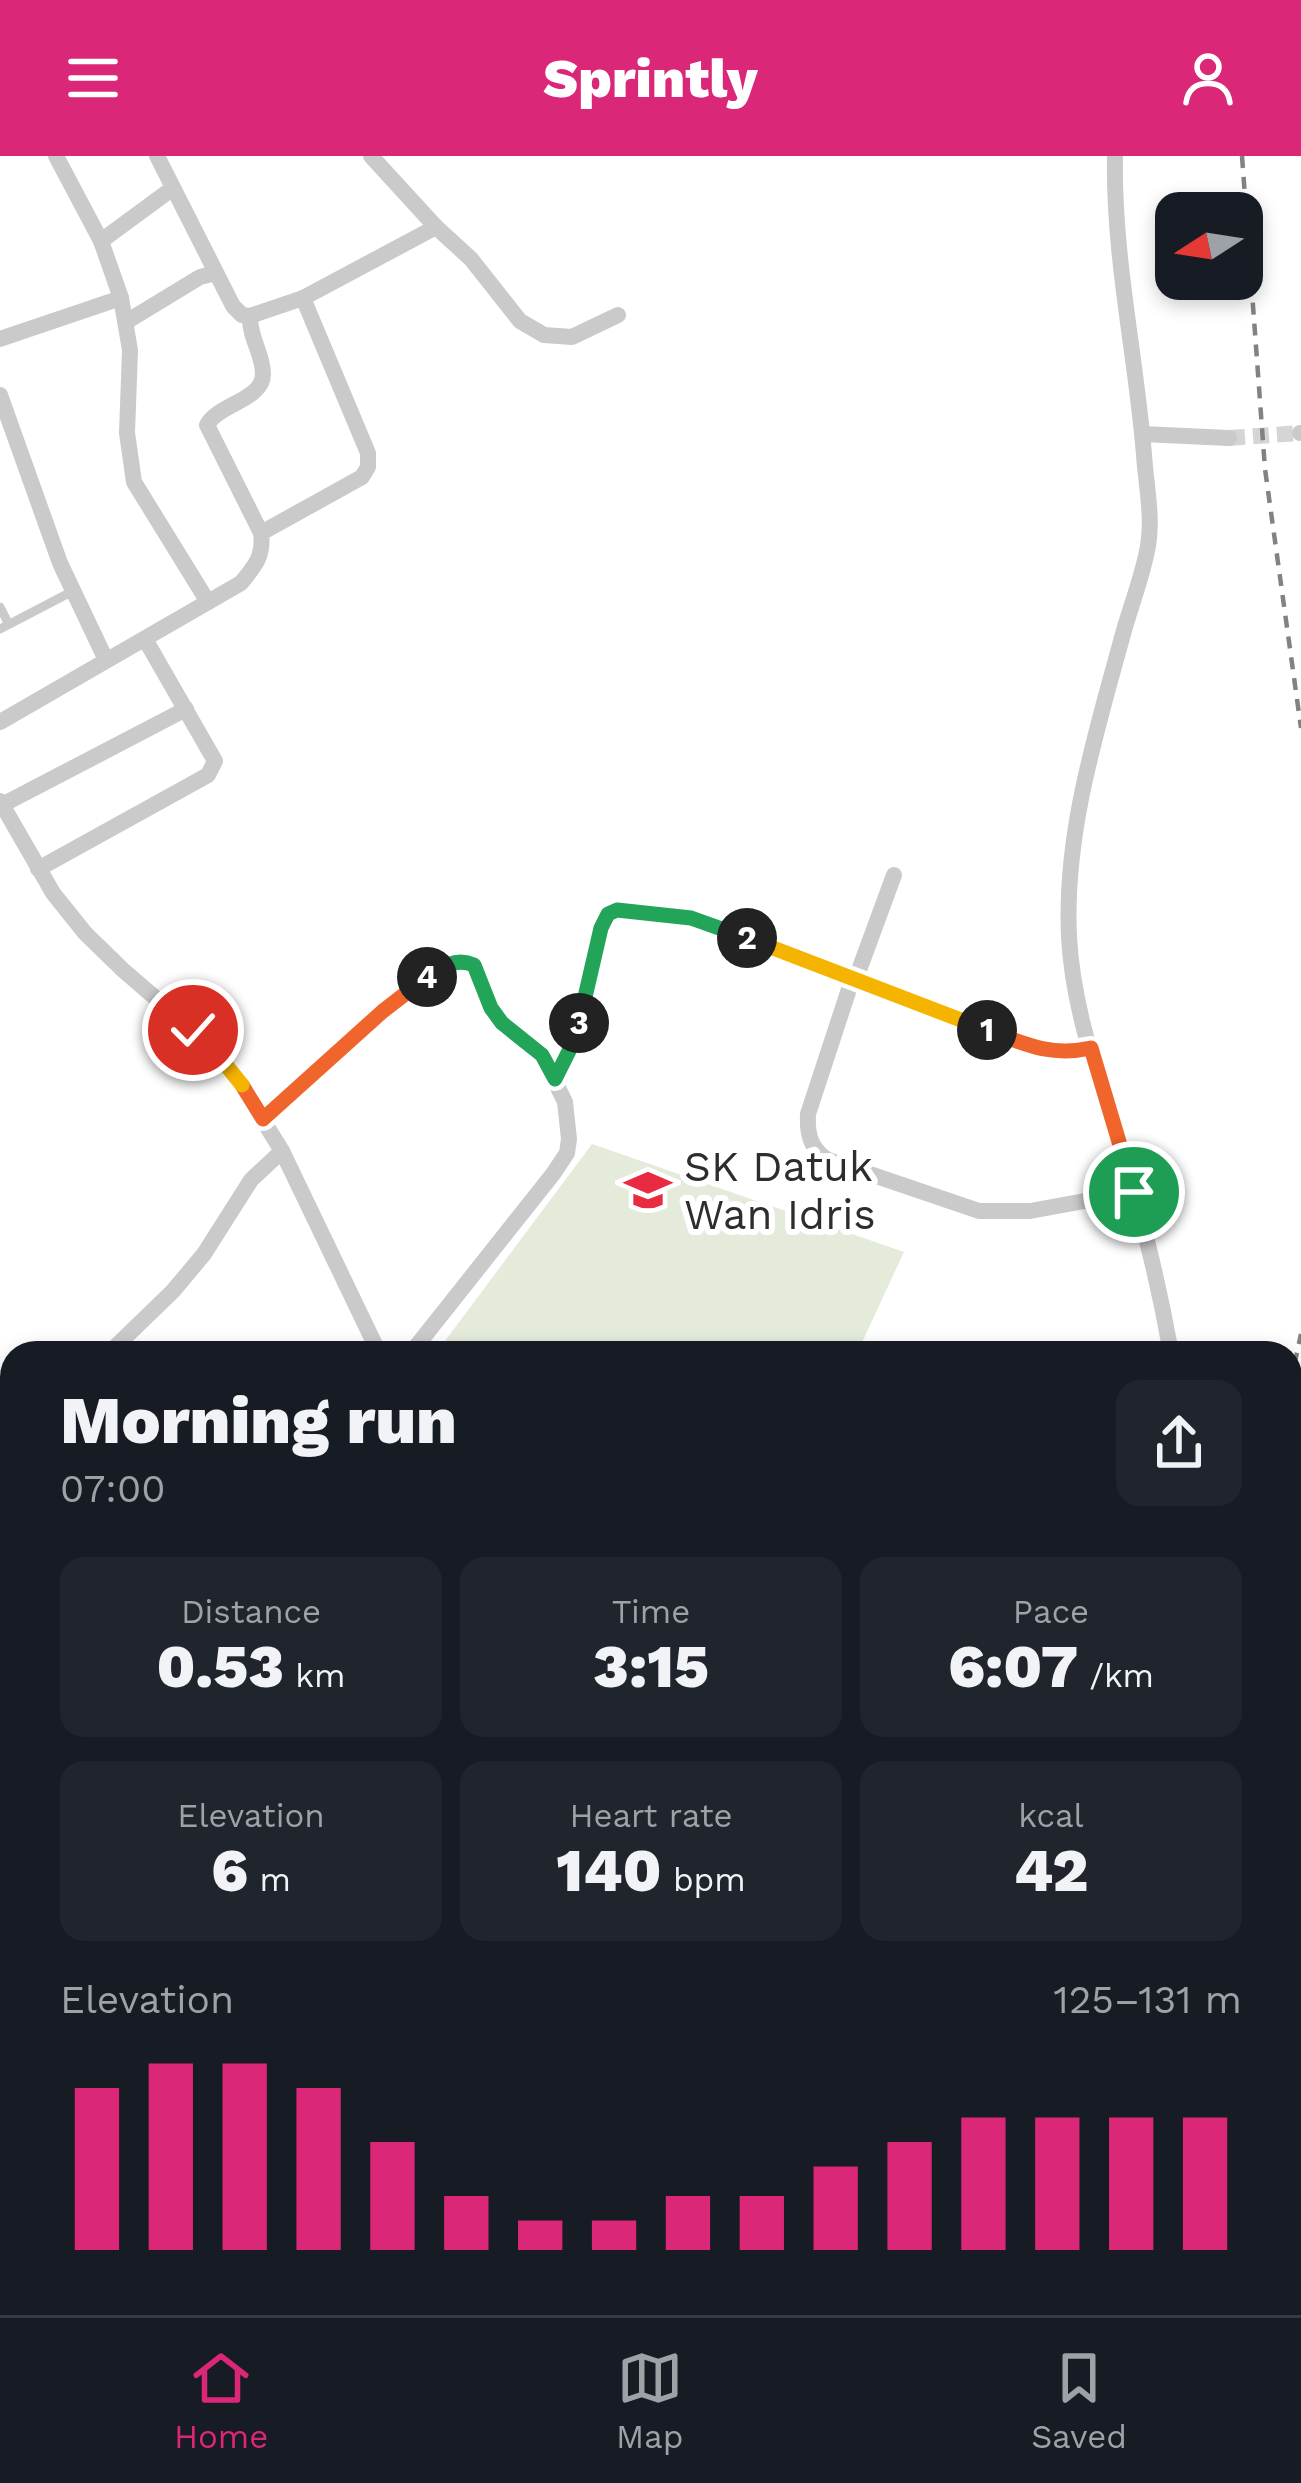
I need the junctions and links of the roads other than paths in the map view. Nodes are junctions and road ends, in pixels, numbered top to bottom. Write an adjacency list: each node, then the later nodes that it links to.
1 (56, 156): 7 (street)
2 (157, 156): 5 (street)
3 (371, 156): 6 (street)
4 (1115, 156): 16 (street)
5 (173, 188): 7 (street); 8 (street)
6 (436, 227): 10 (street); 11 (street)
7 (101, 242): 9 (street)
8 (216, 272): 12 (street); 13 (street)
9 (121, 298): 13 (street); 14 (street)
10 (303, 298): 12 (street); 18 (street)
11 (618, 315)
12 (250, 316): 18 (street)
13 (126, 322): 20 (street)
14 (0, 339)
15 (1, 402): 19 (street)
16 (1142, 434): 17 (street); 31 (street)
17 (1229, 439)
18 (261, 533): 20 (street)
19 (73, 591): 22 (lane); 24 (street)
20 (208, 602): 23 (street)
21 (0, 607): 22 (lane)
22 (4, 626)
23 (145, 639): 24 (street); 25 (street)
24 (106, 660): 26 (street)
25 (186, 710): 27 (street); 28 (street)
26 (0, 722)
27 (1, 803): 28 (street)
28 (38, 869): 33 (street)
29 (894, 875): 30 (street)
30 (854, 980): 31 (street); 32 (street); 35 (street)
31 (1091, 1048): 35 (street)
32 (555, 1079): 33 (street); 38 (street)
33 (263, 1119): 34 (street)
34 (282, 1151): 36 (street); 37 (street)
35 (1134, 1192): 39 (street)
36 (123, 1341)
37 (373, 1341)
38 (421, 1341)
39 (1168, 1341)

